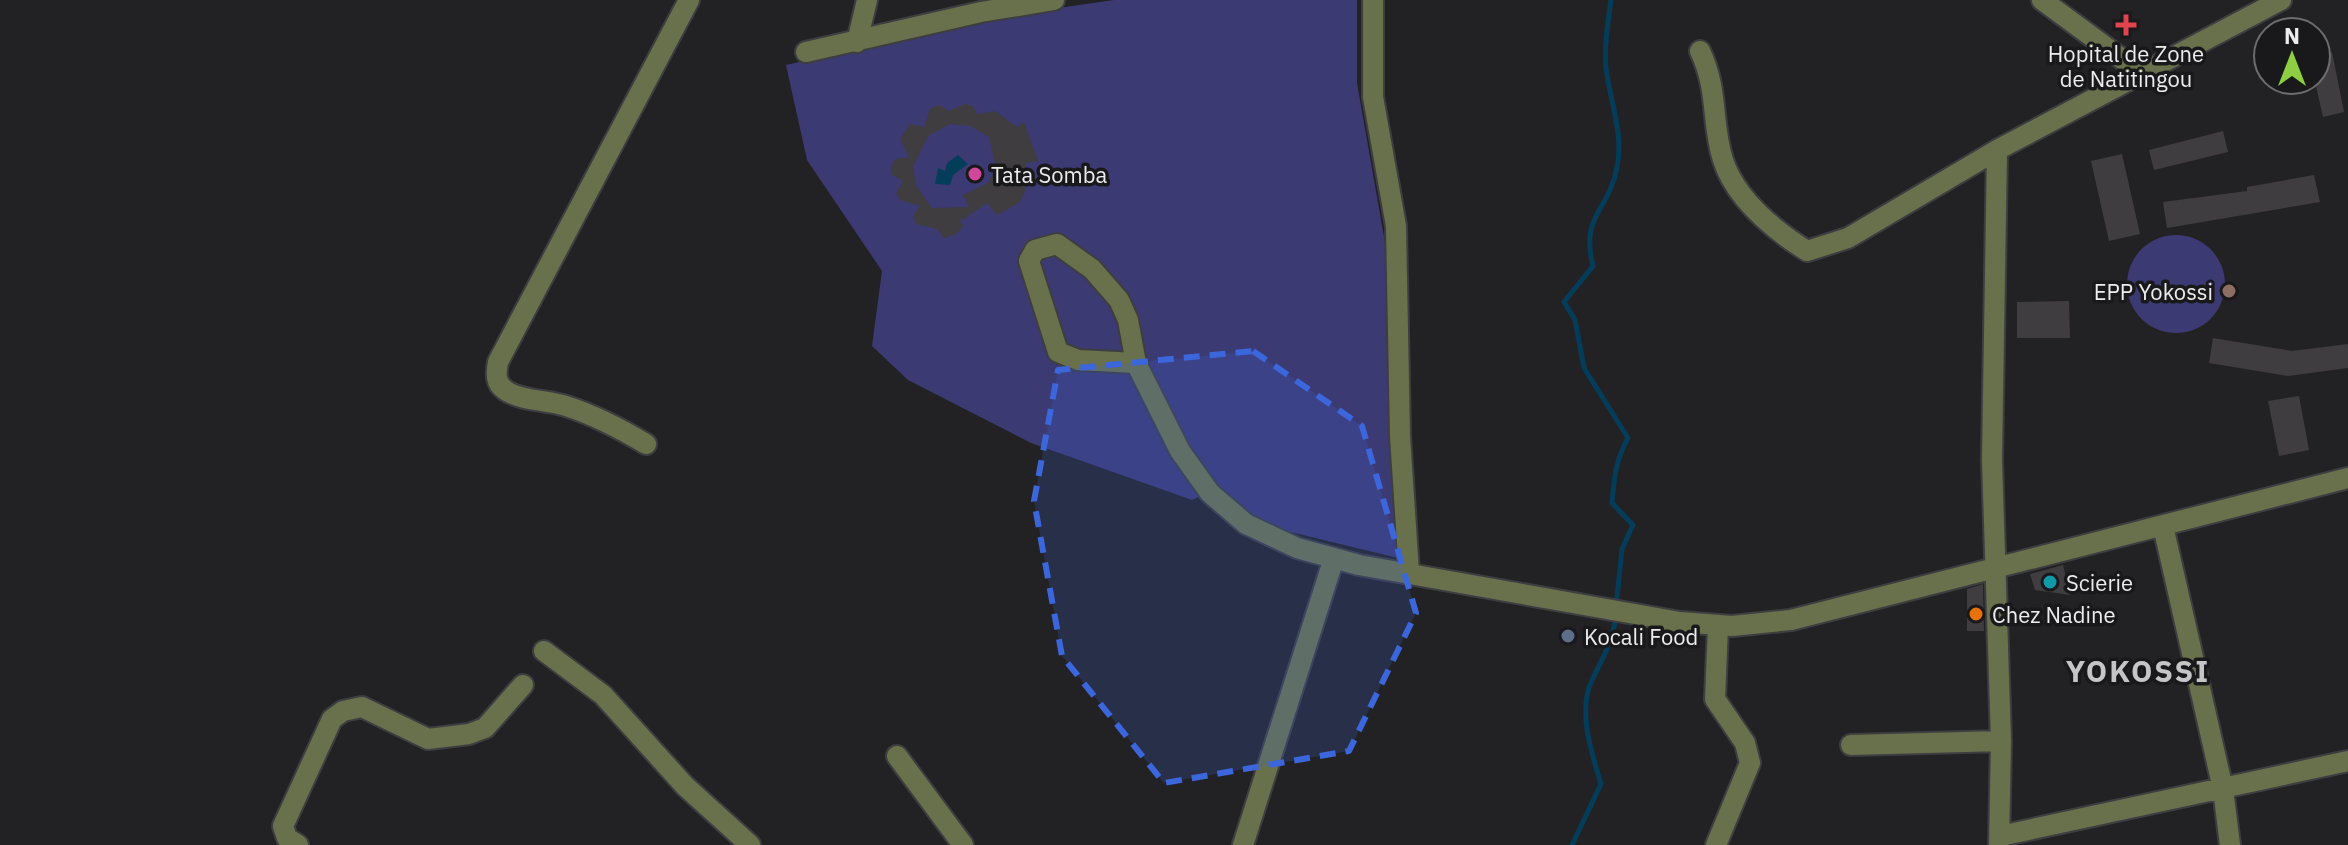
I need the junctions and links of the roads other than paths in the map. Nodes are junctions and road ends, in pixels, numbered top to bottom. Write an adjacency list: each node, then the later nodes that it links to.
1 (689, 0): 13 (street)
2 (867, 0): 7 (street)
3 (1054, 0): 7 (street)
4 (1373, 0): 18 (street)
5 (2042, 0): 10 (street)
6 (2281, 0): 10 (street)
7 (857, 42): 9 (street)
8 (1700, 51): 11 (street)
9 (806, 52)
10 (2144, 75): 11 (street)
11 (1997, 150): 17 (street)
12 (1136, 363): 12 (street); 16 (street)
13 (646, 444)
14 (2348, 478): 15 (street)
15 (2163, 526): 17 (street); 26 (street)
16 (1334, 558): 18 (street); 31 (street)
17 (1997, 570): 19 (street); 22 (street)
18 (1409, 573): 19 (street)
19 (1718, 626): 32 (street)
20 (544, 651): 29 (street)
21 (523, 685): 28 (street)
22 (2001, 741): 23 (street); 27 (street)
23 (1851, 745)
24 (897, 756): 30 (street)
25 (2348, 761): 26 (street)
26 (2223, 789): 27 (street); 33 (street)
27 (1999, 840)
28 (298, 845)
29 (750, 845)
30 (963, 845)
31 (1243, 845)
32 (1716, 845)
33 (2230, 845)

